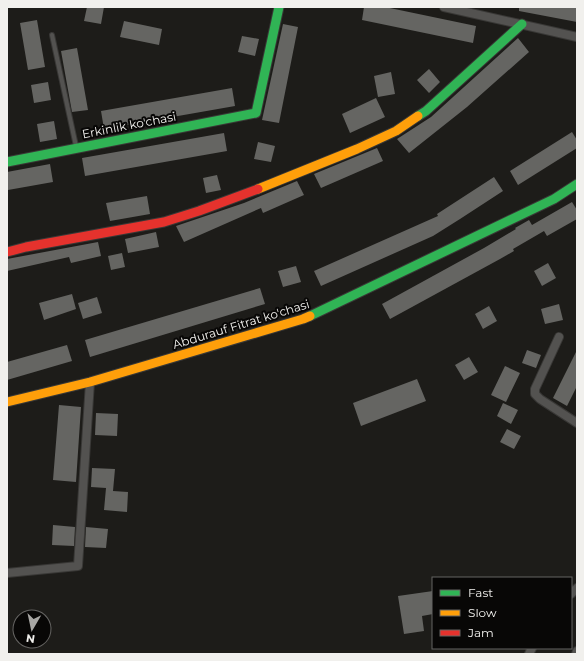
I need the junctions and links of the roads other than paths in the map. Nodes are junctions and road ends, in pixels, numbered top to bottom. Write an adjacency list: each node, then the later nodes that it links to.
1 (278, 7): 6 (street, Erkinlik ko'chasi)
2 (444, 7): 3 (street)
3 (522, 24): 5 (street); 9 (street)
4 (52, 35): 6 (lane)
5 (577, 37)
6 (77, 148): 7 (street, Erkinlik ko'chasi)
7 (7, 162)
8 (577, 184): 11 (street, Abdurauf Fitrat ko'chasi)
9 (7, 252)
10 (559, 337): 13 (street)
11 (90, 382): 12 (street, Abdurauf Fitrat ko'chasi); 14 (street)
12 (7, 402)
13 (577, 423)
14 (7, 574)
15 (577, 651): 16 (street)
16 (576, 654)

